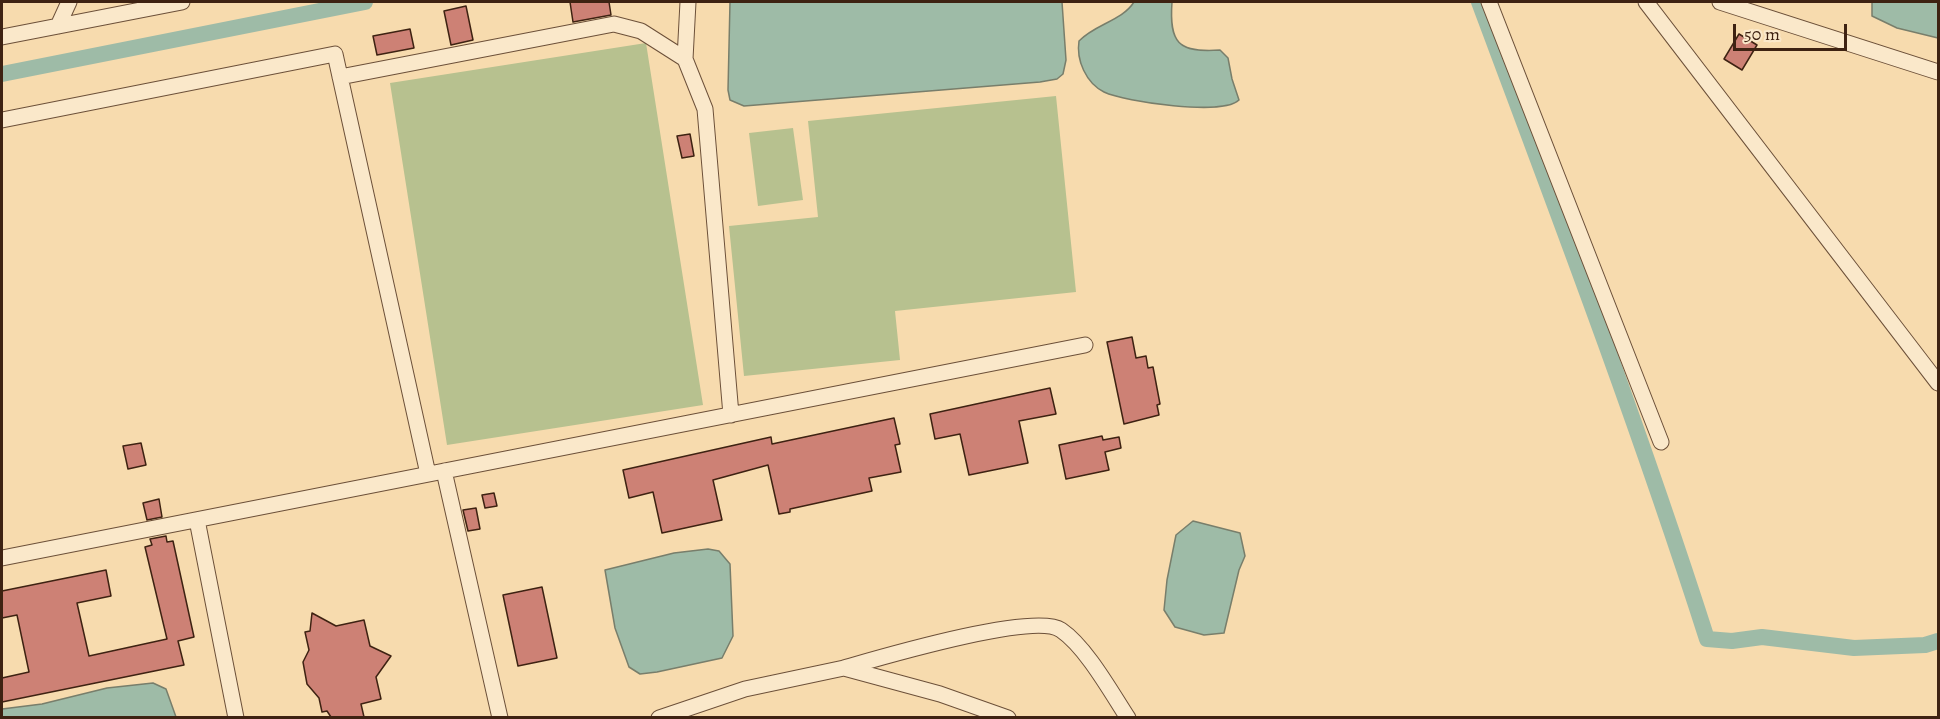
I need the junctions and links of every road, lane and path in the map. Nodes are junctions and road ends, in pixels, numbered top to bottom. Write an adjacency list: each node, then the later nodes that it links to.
1 (69, 2): 7 (street)
2 (182, 2): 7 (street)
3 (688, 2): 9 (street)
4 (1490, 2): 16 (street)
5 (1646, 2): 14 (street)
6 (1720, 2): 10 (street)
7 (58, 26): 8 (street)
8 (2, 38)
9 (684, 59): 11 (street); 15 (street)
10 (1938, 72)
11 (340, 77): 12 (street); 18 (street)
12 (2, 120)
13 (1084, 345): 15 (street)
14 (1938, 383)
15 (730, 415): 17 (street)
16 (1661, 442)
17 (444, 471): 18 (street); 23 (street)
18 (428, 474): 19 (street)
19 (197, 519): 20 (street); 22 (street)
20 (2, 558)
21 (844, 668): 24 (street); 25 (street); 26 (street)
22 (236, 717)
23 (500, 717)
24 (659, 717)
25 (1008, 717)
26 (1128, 717)

